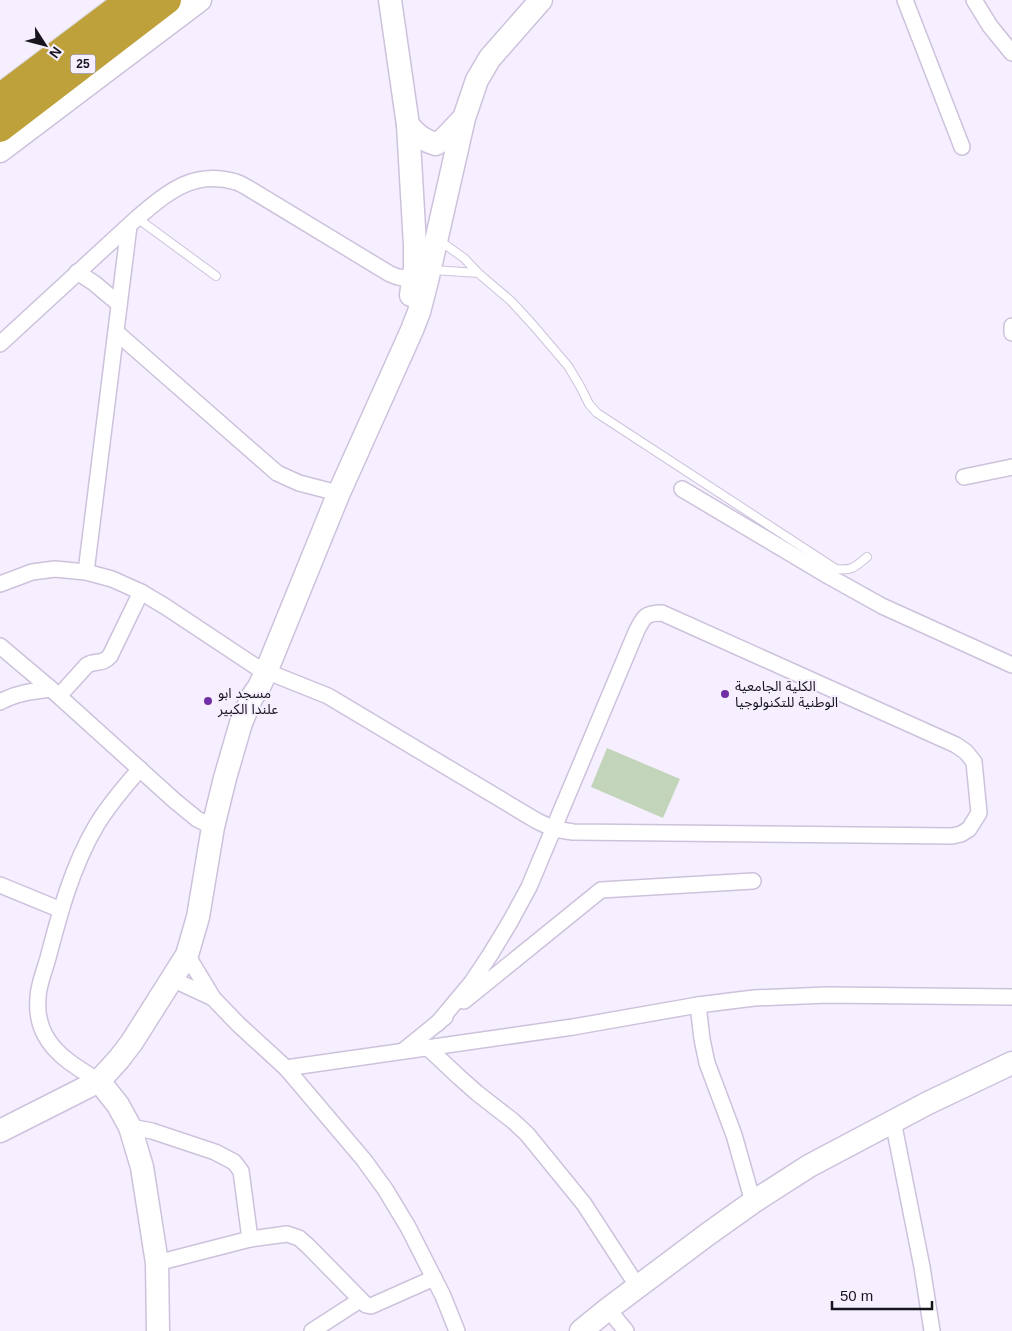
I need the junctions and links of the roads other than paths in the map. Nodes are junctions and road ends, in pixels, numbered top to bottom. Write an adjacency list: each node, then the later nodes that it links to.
1 (111, 0): 10 (street)
2 (130, 0): 11 (highway, 25)
3 (167, 0): 14 (highway, 25)
4 (200, 0): 16 (street)
5 (390, 0): 13 (street)
6 (542, 0): 12 (street)
7 (906, 0): 15 (street)
8 (974, 0): 9 (street)
9 (1012, 53)
10 (0, 83)
11 (0, 98)
12 (464, 118): 13 (street); 18 (street)
13 (408, 125): 21 (street)
14 (0, 128)
15 (962, 147)
16 (0, 151)
17 (133, 222): 19 (street); 21 (street); 22 (lane); 23 (street)
18 (437, 238): 20 (lane); 21 (street)
19 (78, 272): 23 (street); 27 (street)
20 (478, 272): 21 (lane); 32 (lane)
21 (421, 275): 31 (street); 38 (street)
22 (216, 276)
23 (120, 304): 25 (street)
24 (1012, 326): 26 (street)
25 (116, 332): 31 (street); 33 (street)
26 (1012, 333)
27 (0, 344)
28 (1012, 467): 29 (street)
29 (964, 477)
30 (682, 489): 37 (street)
31 (330, 491): 38 (street)
32 (867, 557)
33 (86, 572): 34 (street); 35 (street)
34 (0, 584)
35 (140, 592): 38 (street); 39 (street)
36 (0, 646): 39 (street)
37 (1012, 665)
38 (262, 670): 42 (street); 43 (street)
39 (55, 692): 40 (street); 41 (street)
40 (0, 702)
41 (140, 769): 42 (street); 46 (street)
42 (212, 827): 47 (street)
43 (554, 829): 43 (street); 52 (street)
44 (753, 881): 52 (street)
45 (0, 885): 46 (street)
46 (61, 910): 57 (street)
47 (187, 955): 48 (street); 50 (street)
48 (172, 979): 50 (street); 57 (street)
49 (1012, 997): 51 (street)
50 (213, 998): 56 (street)
51 (698, 1005): 53 (street); 61 (street)
52 (437, 1024): 54 (street)
53 (428, 1048): 54 (street); 65 (street)
54 (403, 1051): 56 (street)
55 (1012, 1063): 58 (street)
56 (286, 1068): 64 (street)
57 (99, 1081): 59 (street); 60 (street)
58 (893, 1121): 61 (street); 73 (street)
59 (130, 1127): 62 (street); 63 (street)
60 (0, 1131)
61 (754, 1202): 65 (street)
62 (250, 1239): 63 (street); 66 (street)
63 (157, 1263): 68 (street)
64 (434, 1278): 66 (street); 70 (street)
65 (638, 1287): 67 (street)
66 (360, 1300): 69 (street)
67 (608, 1309): 71 (street); 72 (street)
68 (158, 1331)
69 (312, 1331)
70 (457, 1331)
71 (581, 1331)
72 (626, 1331)
73 (932, 1331)

